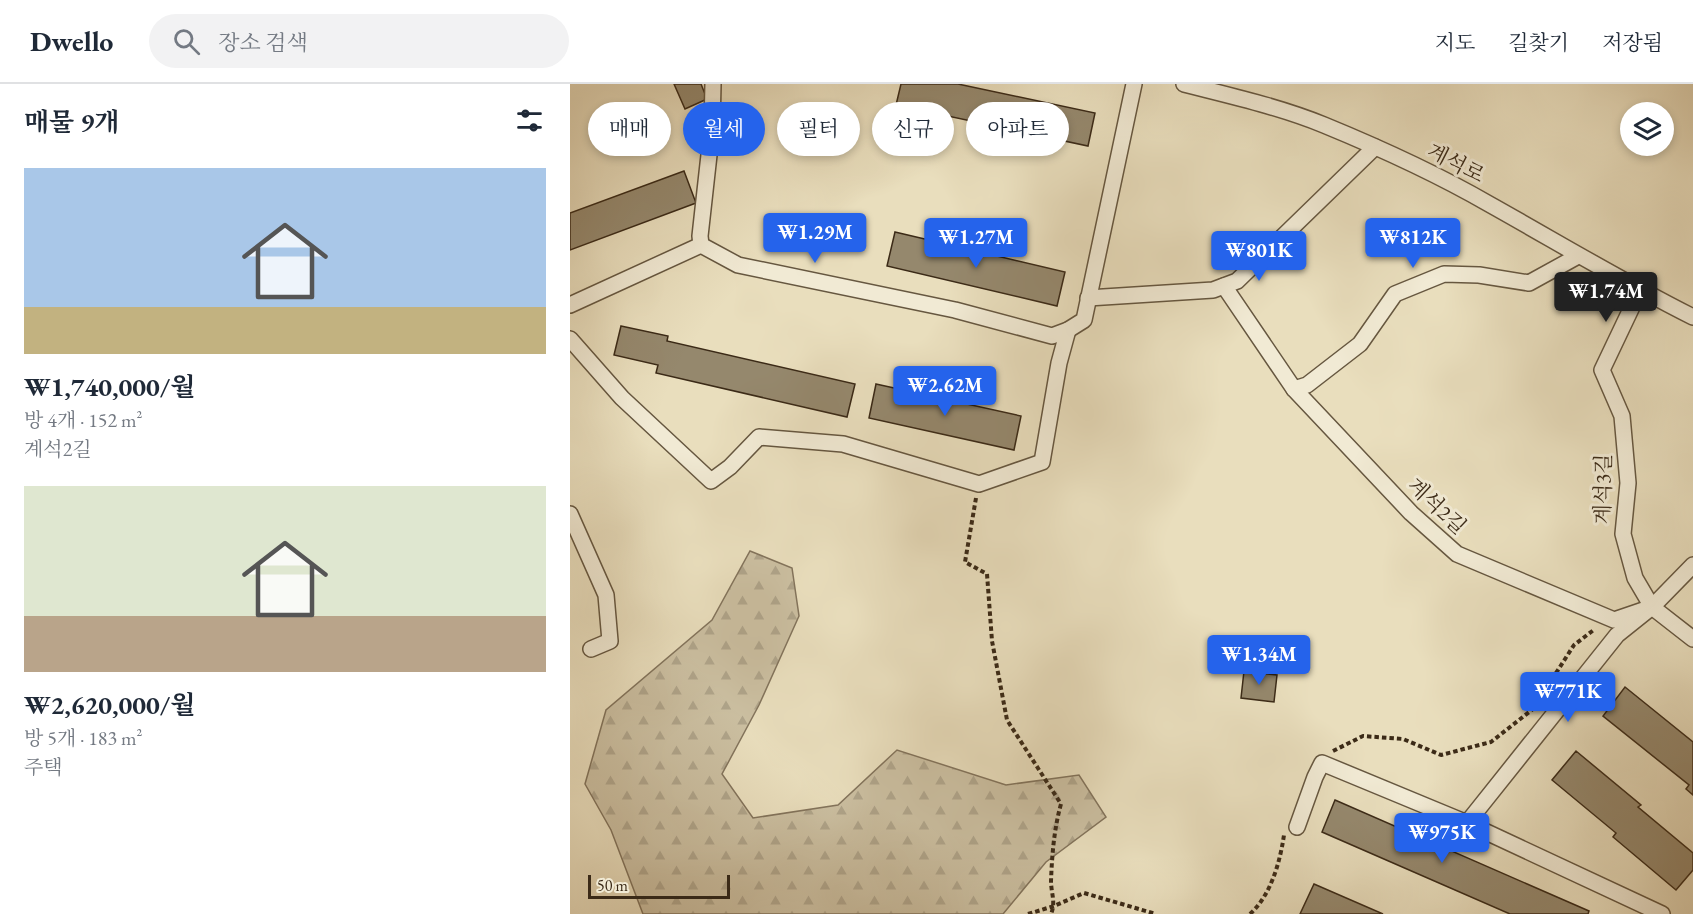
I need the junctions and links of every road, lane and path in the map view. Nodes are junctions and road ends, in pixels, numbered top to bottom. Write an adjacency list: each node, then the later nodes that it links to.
1 (713, 84): 5 (street)
2 (1134, 84): 9 (street)
3 (1184, 84): 4 (street, 계석로)
4 (1375, 147): 6 (street, 계석로); 7 (street)
5 (701, 245): 10 (street); 12 (street)
6 (1578, 256): 8 (street, 계석로); 14 (street)
7 (1224, 286): 9 (street); 14 (street, 계석2길)
8 (1640, 290): 11 (street, 계석로); 18 (street, 계석3길)
9 (1088, 298): 12 (street)
10 (570, 305)
11 (1693, 317)
12 (1068, 330): 15 (street)
13 (570, 339): 15 (street)
14 (1294, 389): 19 (street, 계석2길)
15 (979, 484): 25 (path)
16 (570, 514): 21 (street)
17 (1693, 565): 18 (street)
18 (1652, 607): 19 (street); 20 (street, 계석3길); 23 (street)
19 (1610, 618): 22 (path)
20 (1693, 639)
21 (591, 649)
22 (1322, 763): 23 (street); 24 (street)
23 (1467, 823): 30 (street)
24 (1291, 828): 29 (path)
25 (1054, 906): 26 (path); 27 (path); 28 (path)
26 (1028, 914)
27 (1051, 914)
28 (1156, 914)
29 (1250, 914)
30 (1662, 914)

